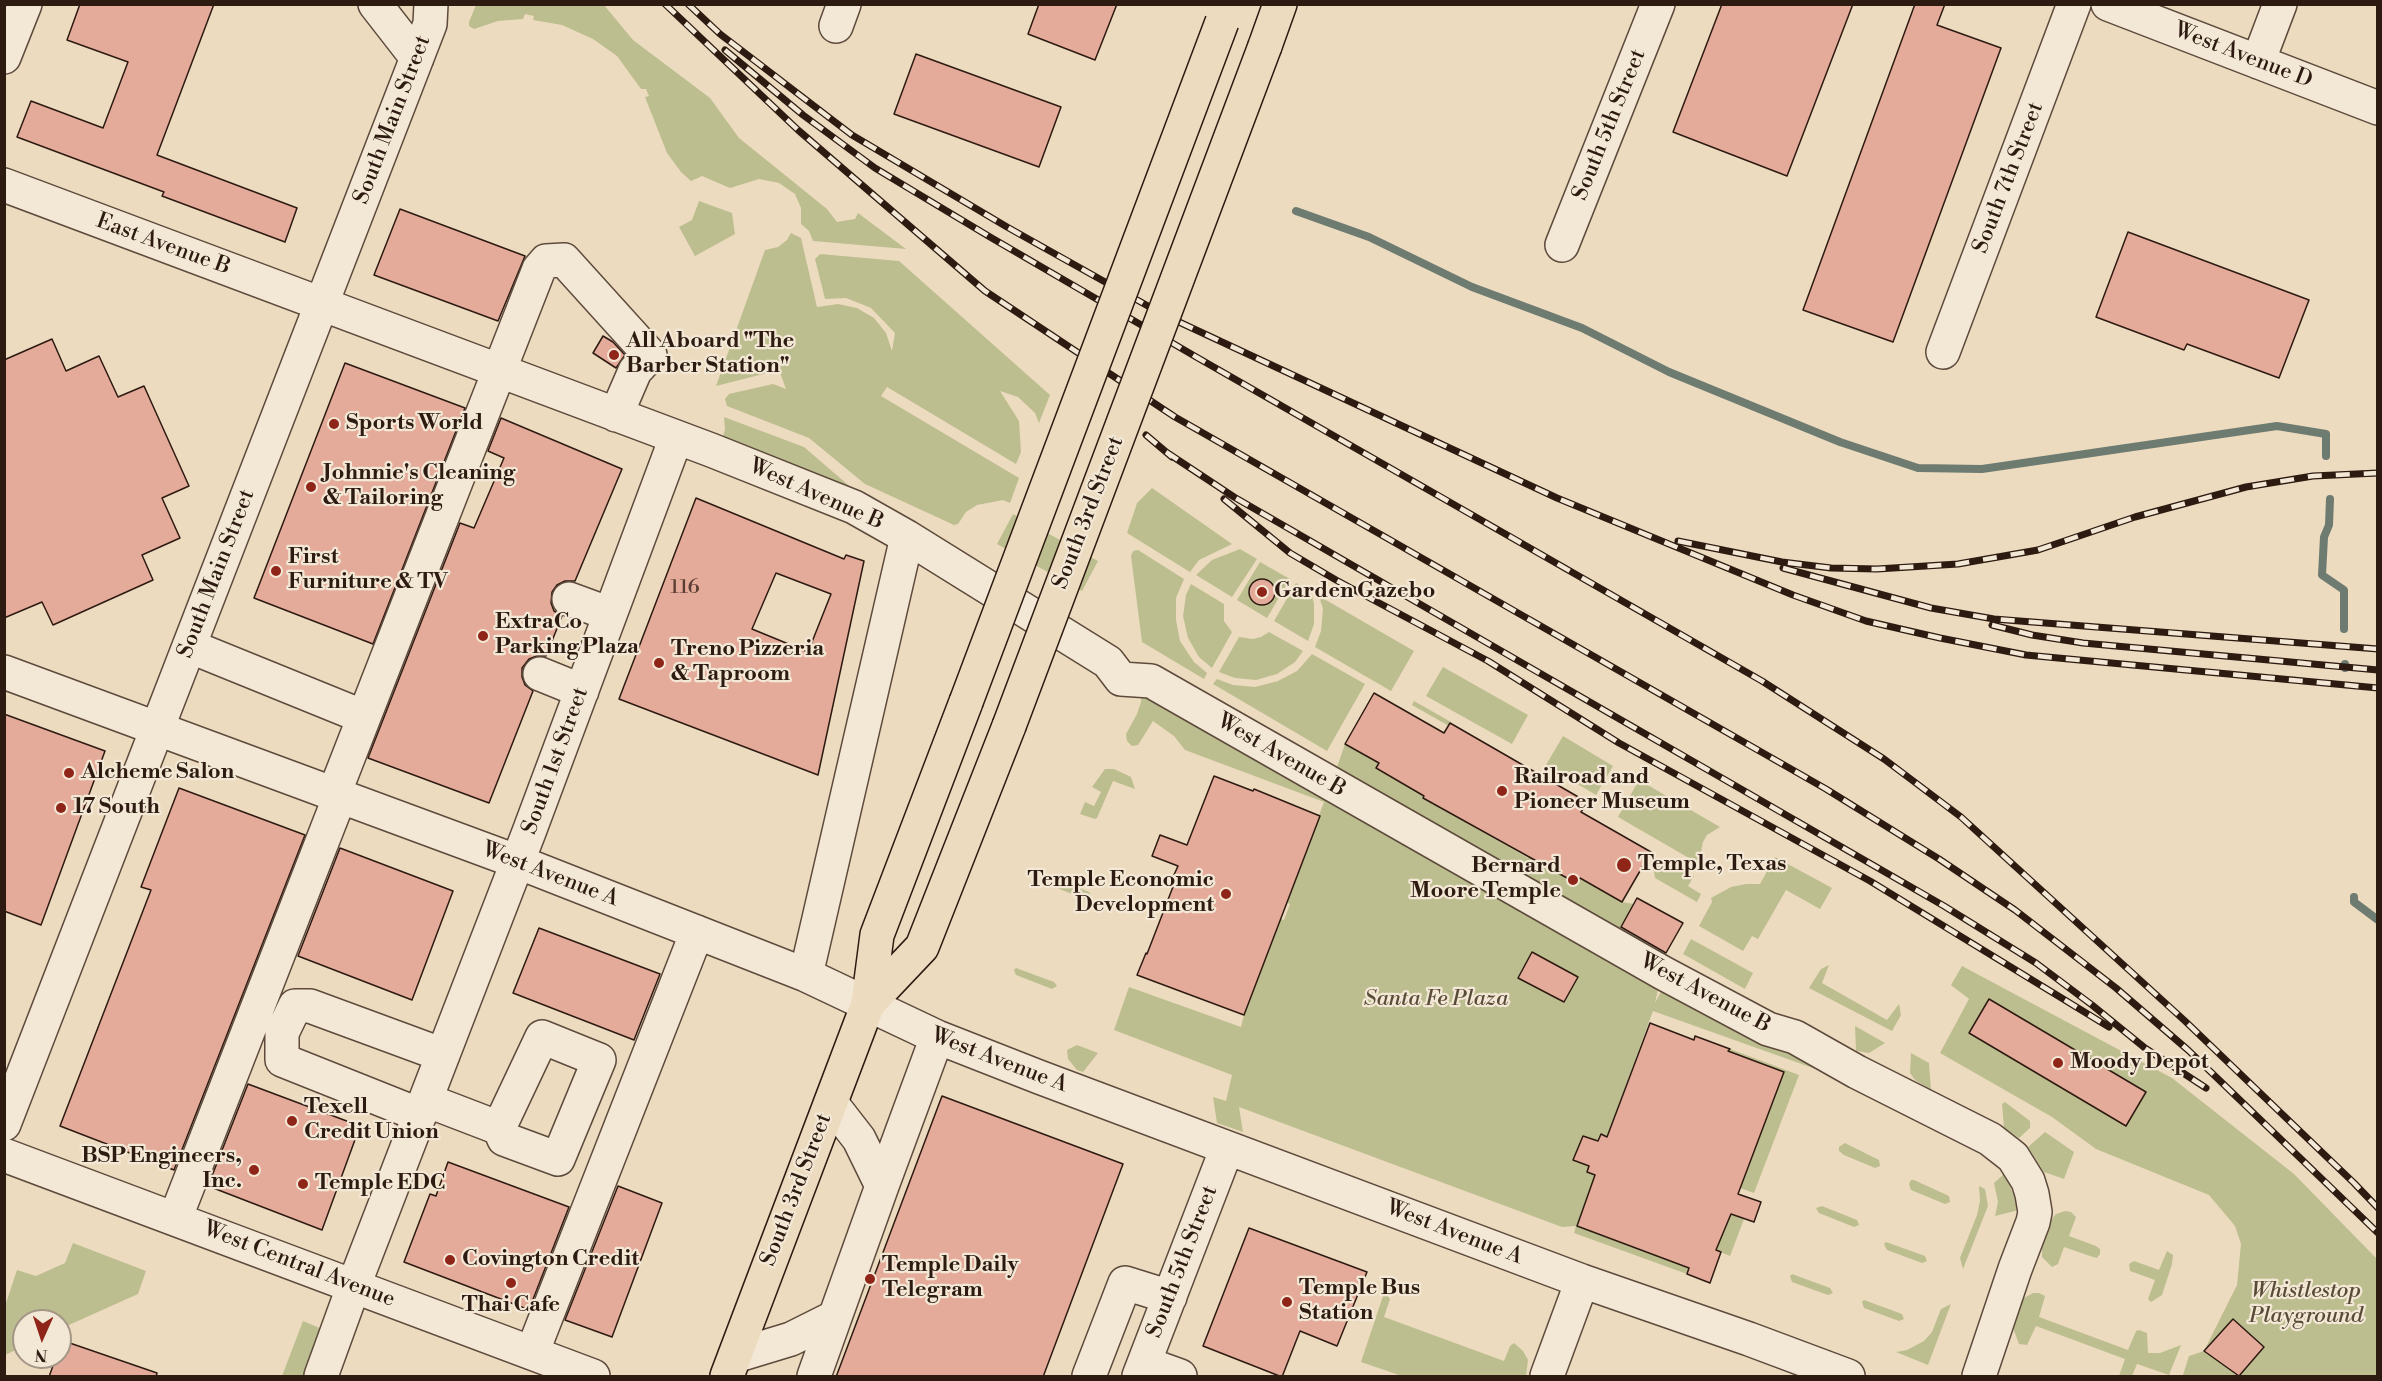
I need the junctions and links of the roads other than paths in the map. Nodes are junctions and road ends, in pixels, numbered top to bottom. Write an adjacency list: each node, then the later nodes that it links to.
1 (25, 4): 10 (street)
2 (375, 4): 11 (street)
3 (1280, 4): 34 (main road, South 3rd Street, bridge)
4 (1658, 4): 15 (street, South 5th Street)
5 (2074, 4): 17 (street, South 7th Street)
6 (2108, 4): 12 (street, West Avenue D)
7 (2280, 4): 12 (street)
8 (438, 11): 11 (street, South Main Street)
9 (1225, 13): 34 (main road, South 3rd Street, bridge)
10 (4, 57)
11 (417, 58): 16 (street, South Main Street)
12 (2258, 62): 13 (street, West Avenue D)
13 (2378, 108)
14 (4, 185): 16 (street, East Avenue B)
15 (1562, 245)
16 (322, 304): 18 (street, West Avenue B); 24 (street, South Main Street)
17 (1944, 352)
18 (500, 371): 19 (street, West Avenue B); 19 (street); 28 (street)
19 (616, 415): 20 (street, West Avenue B)
20 (676, 438): 21 (street, West Avenue B); 23 (street, South 1st Street)
21 (907, 537): 33 (street); 59 (street, West Avenue B)
22 (569, 599): 23 (street)
23 (610, 615): 27 (street, South 1st Street)
24 (189, 646): 28 (street); 29 (street, South Main Street)
25 (4, 672): 29 (street, West Avenue A)
26 (540, 674): 27 (street)
27 (582, 691): 31 (street, South 1st Street)
28 (364, 717): 30 (street)
29 (157, 730): 30 (street, West Avenue A); 39 (street, South Main Street)
30 (337, 795): 31 (street, West Avenue A); 44 (street)
31 (518, 862): 32 (street, West Avenue A); 36 (street, South 1st Street)
32 (697, 932): 33 (street, West Avenue A); 49 (street)
33 (806, 975): 34 (street, West Avenue A)
34 (868, 1004): 35 (street, West Avenue A); 37 (main road, South 3rd Street)
35 (938, 1037): 41 (street, West Avenue A); 43 (street)
36 (443, 1054): 38 (street, South 1st Street); 38 (street)
37 (831, 1103): 43 (street); 50 (main road, South 3rd Street)
38 (423, 1108): 40 (street); 46 (street, South 1st Street)
39 (4, 1124)
40 (498, 1128)
41 (1227, 1148): 45 (street, West Avenue A); 47 (street, South 5th Street)
42 (4, 1155): 44 (street, West Central Avenue)
43 (882, 1186): 48 (street)
44 (175, 1219): 46 (street, West Central Avenue)
45 (1582, 1281): 57 (street); 58 (street, West Avenue A)
46 (354, 1285): 49 (street, West Central Avenue); 53 (street, South 1st Street)
47 (1170, 1297): 51 (street, South 5th Street); 55 (street)
48 (836, 1317): 50 (street); 54 (street)
49 (532, 1353): 52 (street, West Central Avenue)
50 (731, 1366)
51 (1141, 1370): 56 (street)
52 (574, 1373)
53 (321, 1377)
54 (814, 1377)
55 (1089, 1377)
56 (1180, 1377)
57 (1547, 1377)
58 (1848, 1377)
59 (1979, 1377)

